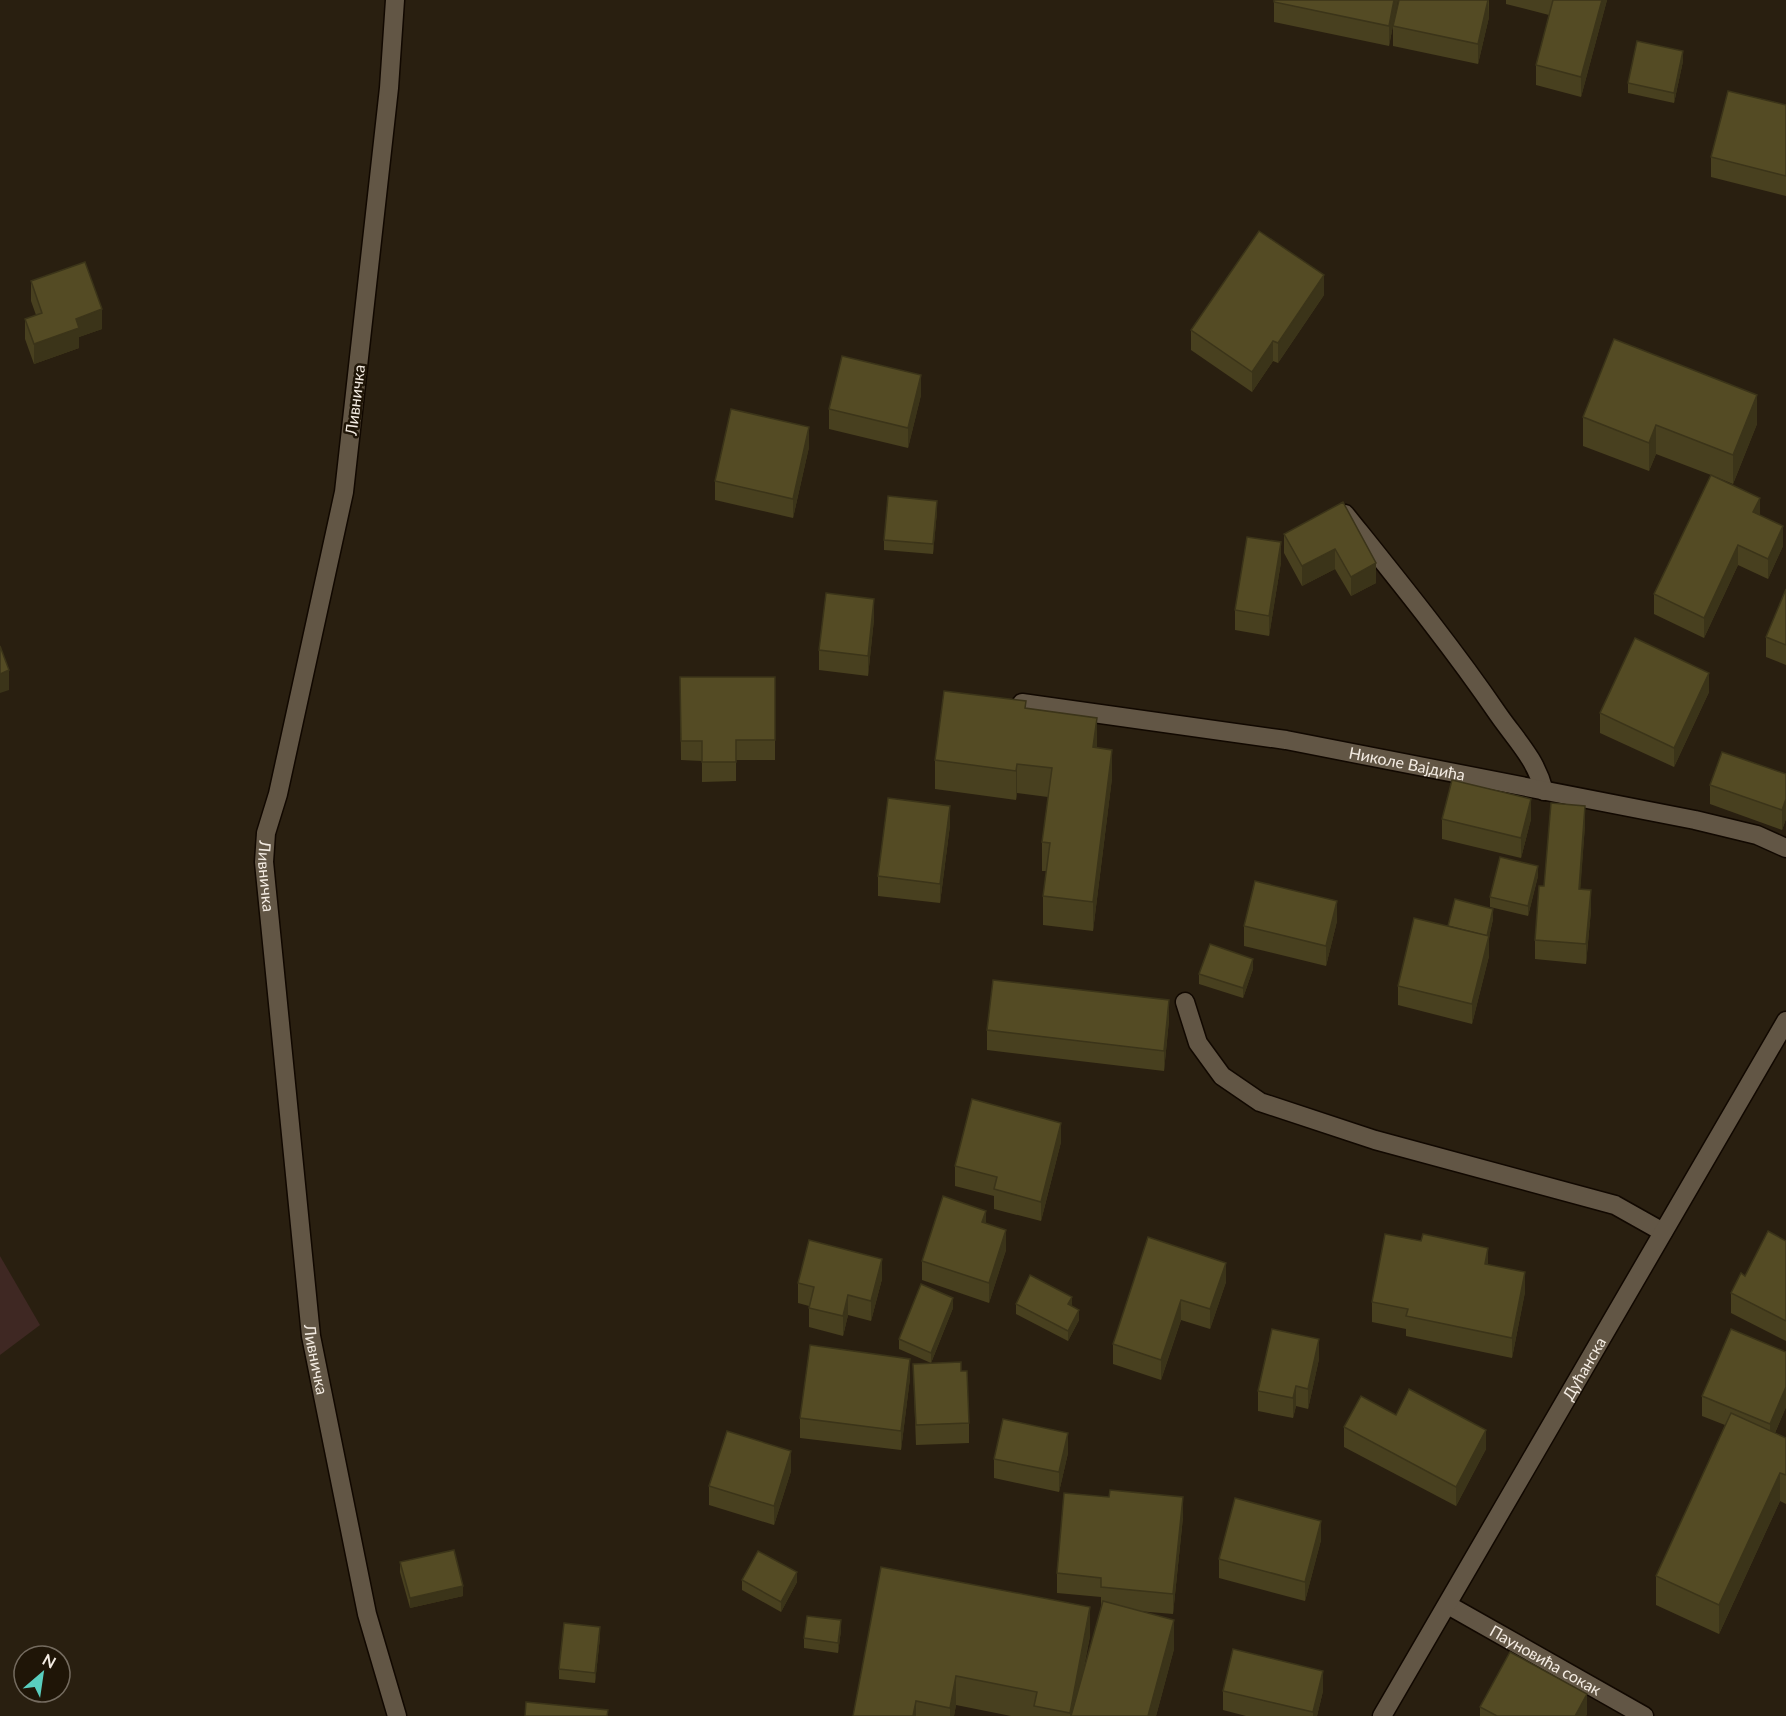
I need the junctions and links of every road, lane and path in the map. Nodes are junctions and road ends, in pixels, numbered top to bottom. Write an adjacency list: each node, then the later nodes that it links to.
1 (395, 0): 10 (street, Ливничка)
2 (1345, 514): 4 (street)
3 (1022, 703): 4 (street, Николе Вајдића)
4 (1544, 791): 5 (street, Николе Вајдића)
5 (1786, 848)
6 (1185, 1002): 8 (street)
7 (1786, 1021): 8 (street, Дућанска)
8 (1663, 1232): 9 (street, Дућанска)
9 (1448, 1605): 11 (street, Дућанска); 12 (street, Пауновића сокак)
10 (397, 1716)
11 (1382, 1716)
12 (1644, 1716)

